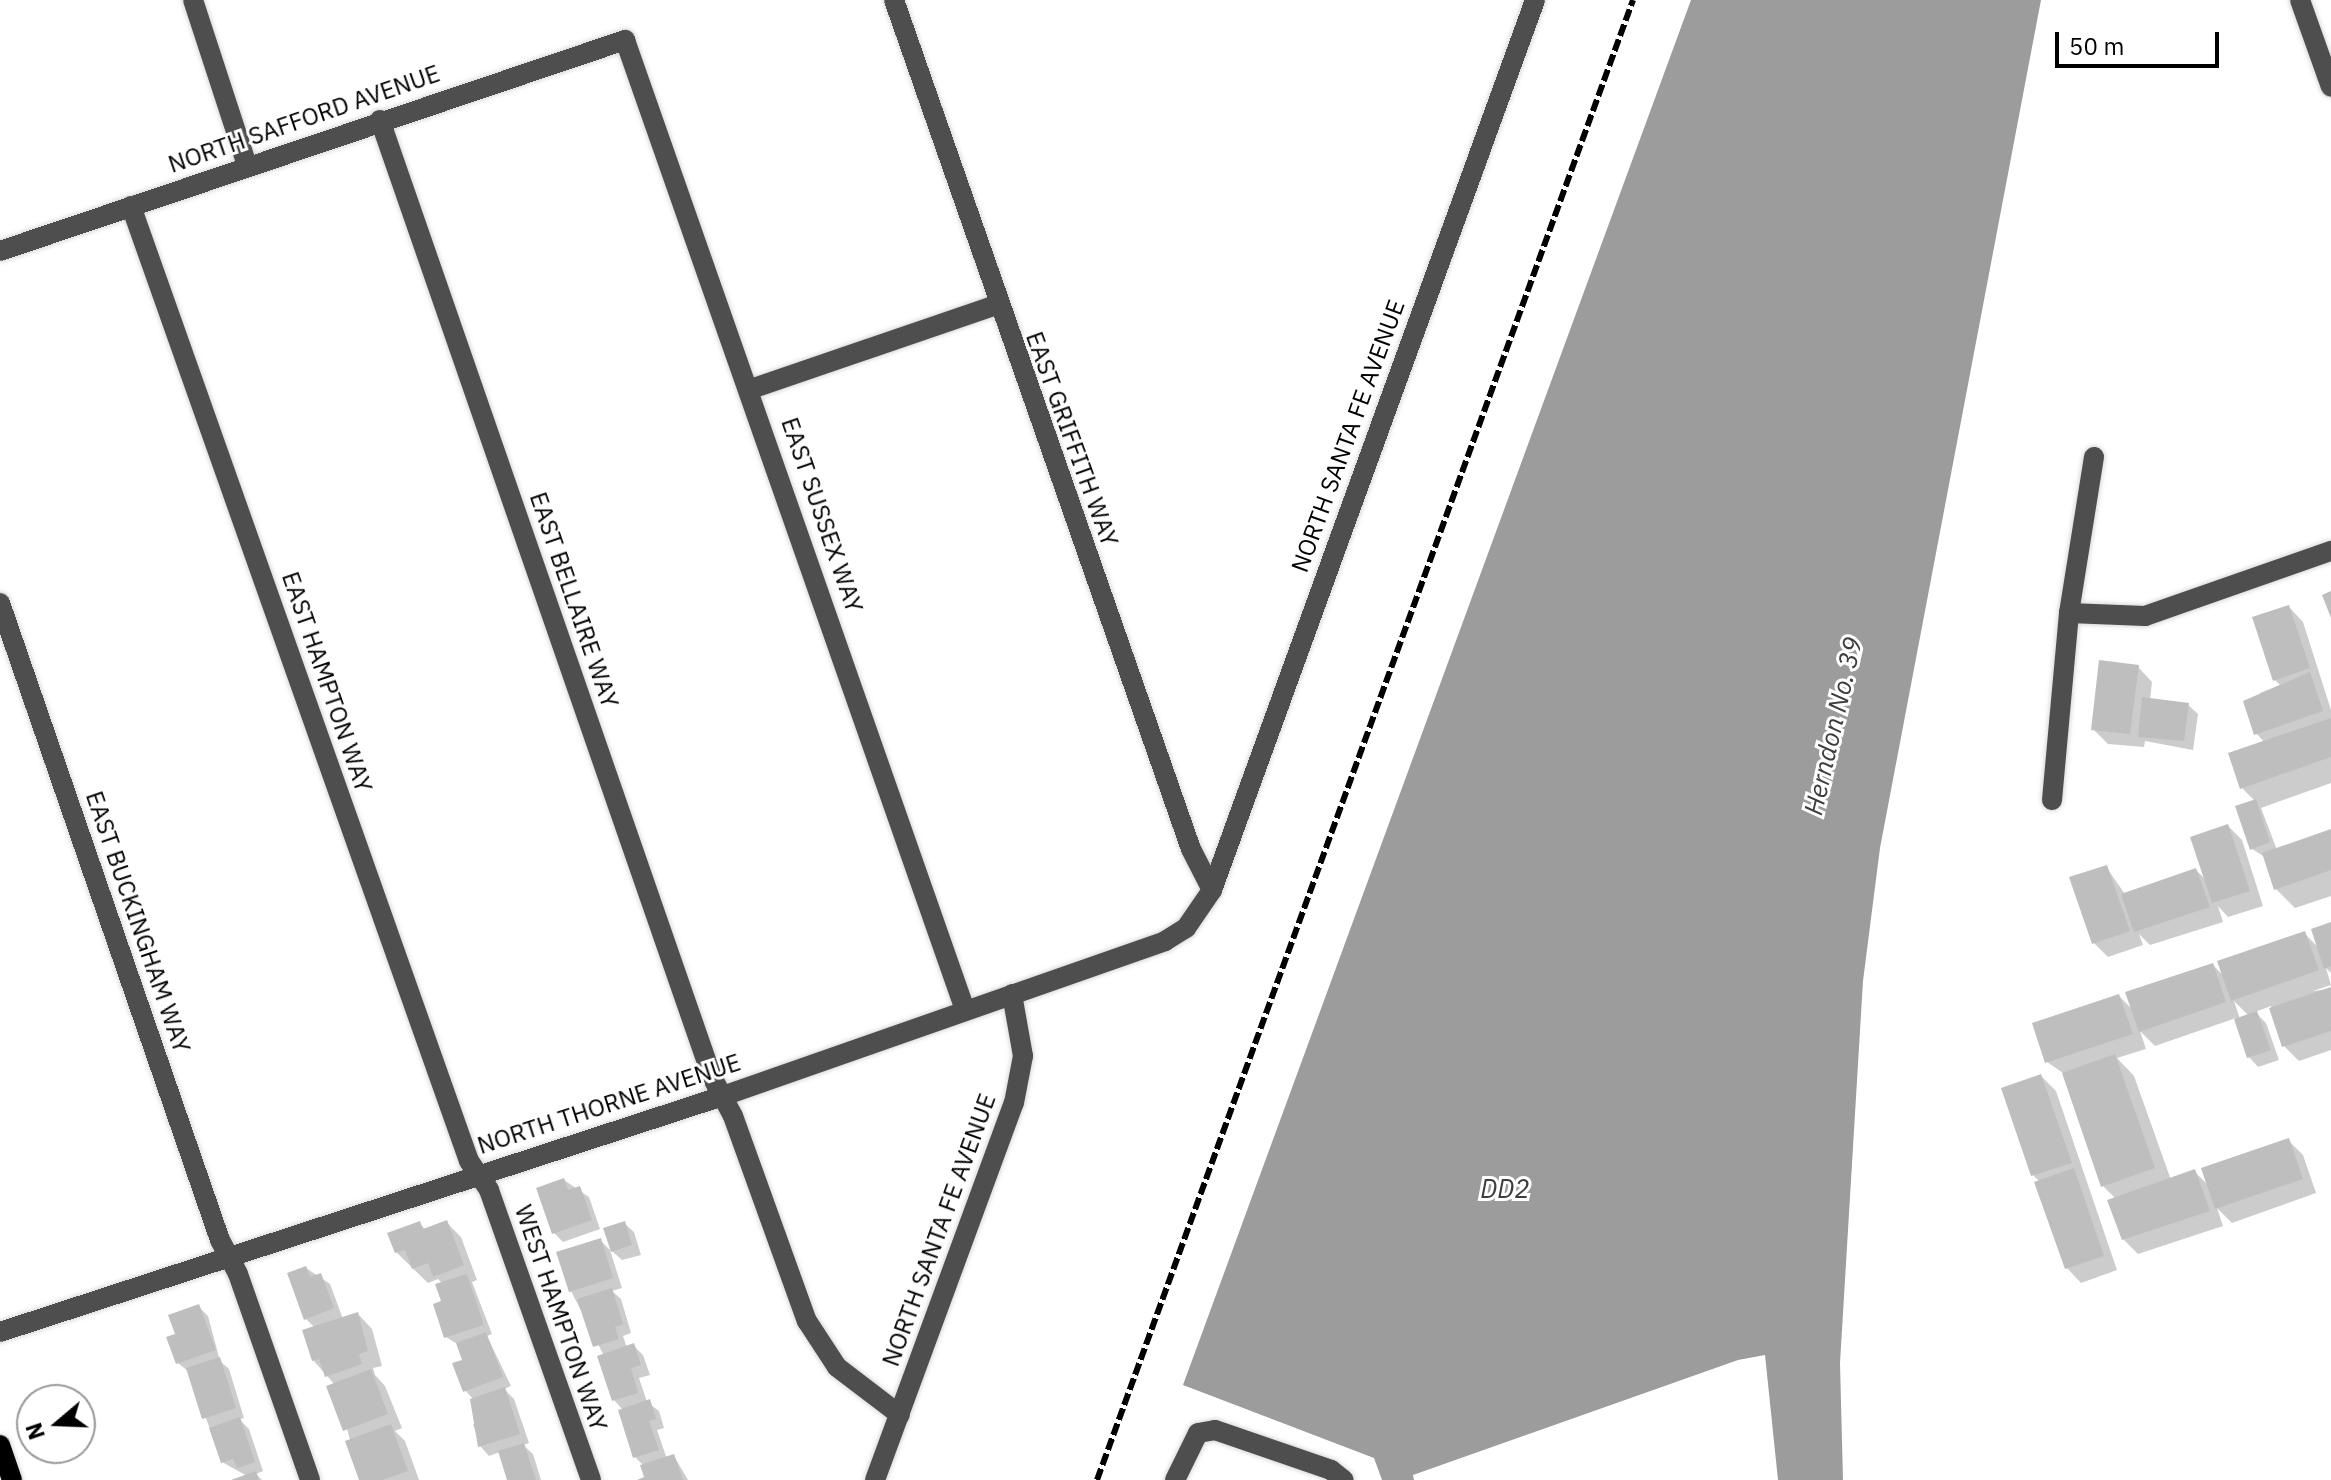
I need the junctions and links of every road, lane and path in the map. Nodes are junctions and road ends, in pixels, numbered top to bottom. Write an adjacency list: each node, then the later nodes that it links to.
1 (193, 0): 8 (street)
2 (894, 0): 11 (street, EAST GRIFFITH WAY)
3 (1535, 0): 19 (street, NORTH SANTA FE AVENUE)
4 (2300, 0): 6 (street)
5 (625, 40): 7 (street, NORTH SAFFORD AVENUE); 12 (street, EAST SUSSEX WAY)
6 (2331, 87)
7 (380, 120): 8 (street, NORTH SAFFORD AVENUE); 22 (street, EAST BELLAIRE WAY)
8 (247, 165): 9 (street, NORTH SAFFORD AVENUE)
9 (131, 206): 10 (street, NORTH SAFFORD AVENUE); 23 (street, EAST HAMPTON WAY)
10 (0, 251)
11 (997, 305): 12 (street); 19 (street, EAST GRIFFITH WAY)
12 (751, 389): 21 (street, EAST SUSSEX WAY)
13 (2094, 457): 16 (street)
14 (2331, 551): 16 (street)
15 (0, 603): 17 (street, EAST BUCKINGHAM WAY)
16 (2069, 613): 18 (street)
17 (6, 640): 24 (street, EAST BUCKINGHAM WAY)
18 (2052, 800)
19 (1212, 890): 20 (street, NORTH THORNE AVENUE)
20 (1012, 994): 21 (street, NORTH THORNE AVENUE); 26 (street, NORTH SANTA FE AVENUE)
21 (965, 1010): 22 (street, NORTH THORNE AVENUE)
22 (723, 1096): 23 (street, NORTH THORNE AVENUE); 26 (street, EAST BELLAIRE WAY)
23 (478, 1175): 24 (street, NORTH THORNE AVENUE); 30 (street, WEST HAMPTON WAY)
24 (229, 1257): 25 (street, NORTH THORNE AVENUE); 29 (street, EAST BUCKINGHAM WAY)
25 (0, 1332)
26 (900, 1415): 31 (street, NORTH SANTA FE AVENUE)
27 (0, 1445): 28 (main road)
28 (12, 1480)
29 (310, 1480)
30 (591, 1480)
31 (875, 1480)
32 (1175, 1480): 33 (street)
33 (1344, 1480)

